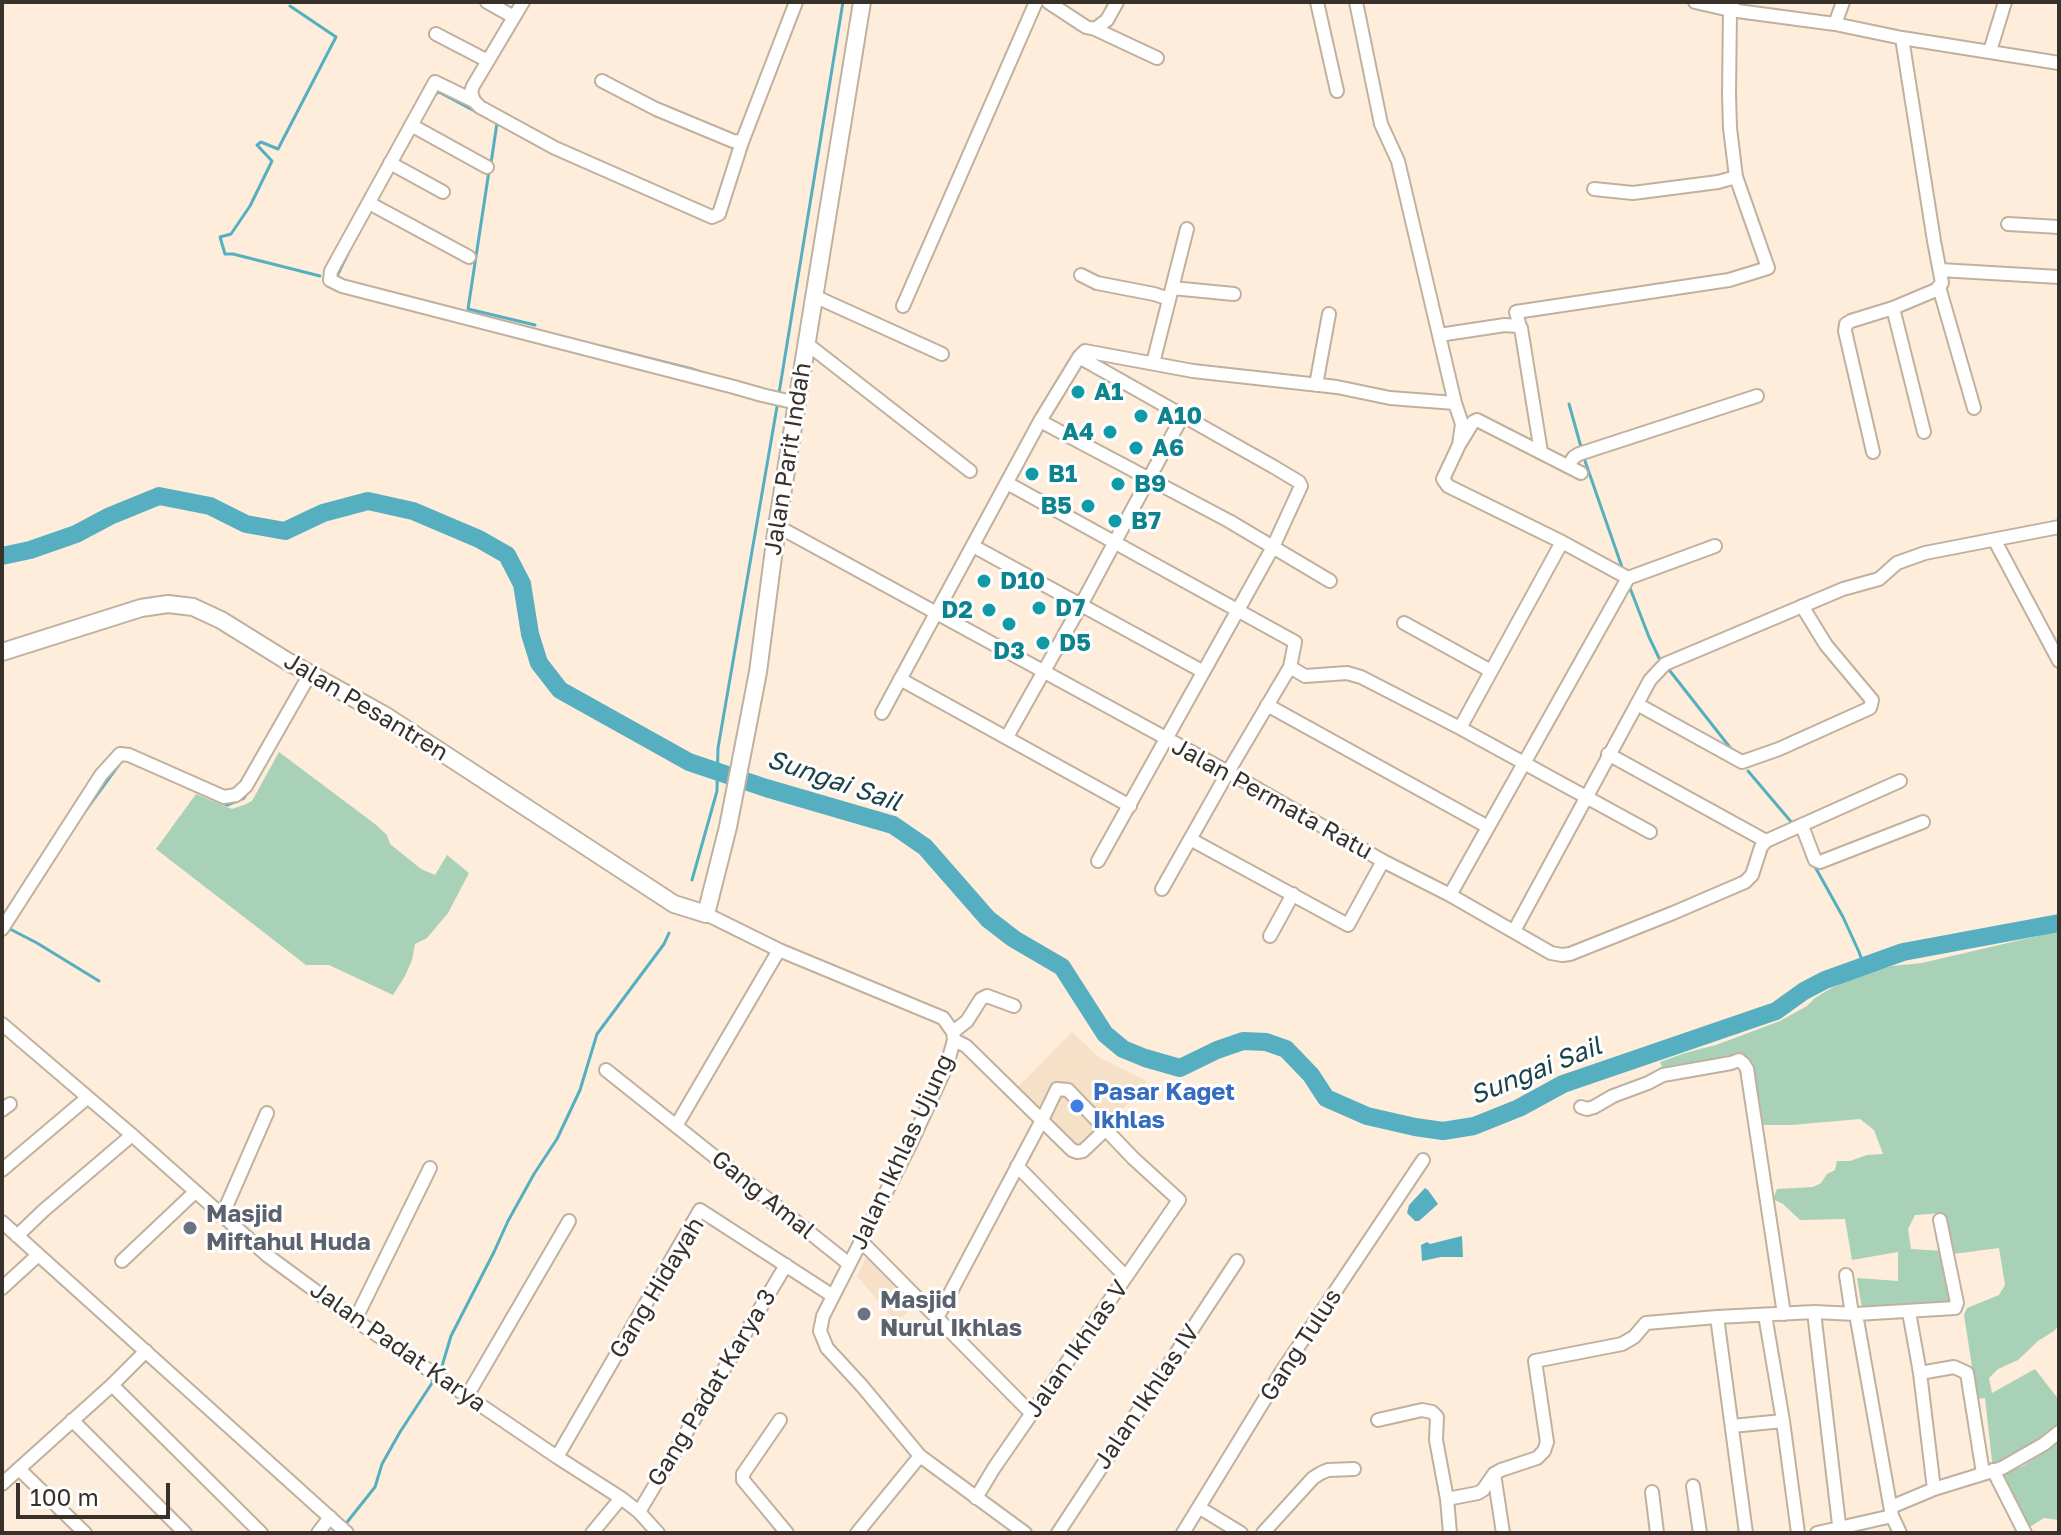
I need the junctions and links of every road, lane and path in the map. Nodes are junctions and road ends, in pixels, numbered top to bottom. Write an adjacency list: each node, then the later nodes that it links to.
1 (487, 2): 14 (street)
2 (523, 2): 14 (street)
3 (796, 2): 28 (street)
4 (862, 2): 45 (main road, Jalan Parit Indah)
5 (1036, 2): 46 (street)
6 (1048, 2): 16 (street)
7 (1117, 2): 16 (street)
8 (1317, 2): 25 (street)
9 (1356, 2): 50 (street)
10 (1695, 2): 13 (street)
11 (1843, 2): 15 (street)
12 (2005, 2): 19 (street)
13 (1731, 6): 15 (street); 31 (street)
14 (514, 17): 21 (street)
15 (1835, 24): 18 (street)
16 (1095, 29): 20 (street)
17 (436, 34): 21 (street)
18 (1902, 38): 19 (street); 39 (street)
19 (1990, 51): 22 (street)
20 (1157, 58)
21 (488, 61): 26 (street)
22 (2058, 63): 23 (street)
23 (2059, 77)
24 (602, 81): 28 (street)
25 (1337, 91)
26 (474, 101): 27 (street); 28 (street)
27 (411, 125): 29 (street); 30 (street)
28 (742, 142)
29 (390, 163): 33 (street); 34 (street)
30 (487, 167)
31 (1736, 177): 32 (street); 49 (street)
32 (1594, 189)
33 (443, 192)
34 (369, 203): 38 (street); 57 (street)
35 (2008, 224): 36 (street)
36 (2059, 227)
37 (1187, 229): 43 (street)
38 (469, 257)
39 (1940, 270): 41 (street); 42 (street)
40 (1081, 275): 43 (street)
41 (2059, 277)
42 (1939, 287): 47 (street); 59 (street)
43 (1170, 294): 44 (street); 54 (street)
44 (1234, 294)
45 (814, 296): 51 (main road, Jalan Parit Indah); 52 (street)
46 (903, 306)
47 (1893, 308): 62 (street); 65 (street)
48 (1329, 314): 55 (street)
49 (1520, 327): 50 (street); 64 (street)
50 (1439, 335): 58 (street)
51 (806, 343): 57 (main road, Jalan Parit Indah); 67 (street)
52 (942, 354)
53 (1079, 357): 54 (street); 60 (street); 61 (street)
54 (1153, 363): 55 (street)
55 (1316, 385): 58 (street)
56 (1757, 396): 66 (street)
57 (792, 401): 71 (main road, Jalan Parit Indah)
58 (1455, 403): 63 (street)
59 (1974, 408)
60 (1182, 417): 69 (street); 78 (street)
61 (1040, 421): 69 (street); 70 (street)
62 (1924, 432)
63 (1459, 445): 64 (street); 75 (street)
64 (1541, 452): 66 (street)
65 (1873, 452)
66 (1568, 466): 68 (street)
67 (970, 471)
68 (1581, 473)
69 (1149, 479): 74 (street); 78 (street)
70 (1007, 483): 74 (street); 76 (street)
71 (777, 526): 84 (street, Jalan Permata Ratu); 117 (main road, Jalan Parit Indah)
72 (2059, 527): 73 (street)
73 (1995, 541): 82 (street); 87 (street)
74 (1115, 542): 81 (street); 83 (street)
75 (1562, 542): 79 (street); 91 (street)
76 (973, 546): 81 (street); 84 (street)
77 (1715, 546): 79 (street)
78 (1273, 547): 80 (street); 83 (street)
79 (1628, 578): 101 (street)
80 (1330, 581)
81 (1081, 605): 89 (street); 90 (street)
82 (1802, 606): 94 (street); 94 (street)
83 (1236, 610): 88 (street); 90 (street)
84 (937, 612): 89 (street, Jalan Permata Ratu); 93 (street)
85 (1404, 623): 91 (street)
86 (2, 652): 92 (main road, Jalan Pesantren)
87 (2059, 661)
88 (1290, 667): 95 (street); 97 (street)
89 (1045, 671): 98 (street); 99 (street, Jalan Permata Ratu)
90 (1202, 671): 99 (street)
91 (1491, 671): 97 (street)
92 (310, 674): 117 (main road, Jalan Pesantren); 118 (street)
93 (900, 679): 96 (street); 98 (street)
94 (1637, 704): 100 (street)
95 (1267, 705): 102 (street); 108 (street)
96 (882, 713)
97 (1460, 728): 101 (street)
98 (1007, 737): 105 (street)
99 (1166, 739): 102 (street, Jalan Permata Ratu); 105 (street)
100 (1608, 754): 104 (street); 111 (street)
101 (1524, 764): 104 (street); 108 (street)
102 (1228, 772): 110 (street); 113 (street, Jalan Permata Ratu)
103 (1900, 781): 107 (street)
104 (1585, 798): 109 (street); 119 (street)
105 (1130, 806): 112 (street)
106 (1923, 822): 107 (street)
107 (1802, 826): 111 (street)
108 (1488, 827): 116 (street)
109 (1650, 832)
110 (1190, 839): 114 (street); 115 (street)
111 (1766, 841): 119 (street, Jalan Permata Ratu)
112 (1098, 861)
113 (1383, 861): 115 (street); 116 (street, Jalan Permata Ratu)
114 (1162, 889)
115 (1293, 894): 120 (street)
116 (1450, 895): 119 (street, Jalan Permata Ratu)
117 (706, 914): 121 (street, Jalan Ikhlas Ujung)
118 (2, 929)
119 (1514, 931)
120 (1270, 936)
121 (779, 950): 124 (street, Jalan Ikhlas Ujung); 130 (street)
122 (1014, 1006): 124 (street)
123 (2, 1024): 126 (street, Jalan Padat Karya)
124 (954, 1036): 129 (street); 143 (street, Jalan Ikhlas Ujung)
125 (606, 1070): 130 (street, Gang Amal)
126 (87, 1098): 132 (street, Jalan Padat Karya); 136 (street)
127 (1581, 1107): 155 (street)
128 (267, 1113): 138 (street)
129 (1042, 1120): 131 (street); 131 (street); 134 (street)
130 (676, 1126): 147 (street, Gang Amal)
131 (1105, 1130): 150 (street, Jalan Ikhlas V)
132 (132, 1135): 137 (street, Jalan Padat Karya); 142 (street)
133 (1423, 1160): 185 (street, Gang Tulus)
134 (1017, 1166): 150 (street); 159 (street)
135 (430, 1168): 160 (street)
136 (2, 1170)
137 (195, 1192): 138 (street, Jalan Padat Karya); 145 (street)
138 (222, 1216): 160 (street, Jalan Padat Karya)
139 (1940, 1220): 154 (street)
140 (569, 1221): 164 (street)
141 (2, 1222): 142 (street)
142 (17, 1236): 144 (street)
143 (860, 1240): 147 (street, Jalan Ikhlas Ujung); 159 (street)
144 (38, 1255): 151 (street); 161 (street)
145 (122, 1261)
146 (1237, 1261): 200 (street, Jalan Ikhlas IV)
147 (849, 1264): 152 (street, Jalan Ikhlas Ujung)
148 (786, 1265): 152 (street, Gang Hidayah); 173 (street, Gang Hidayah); 186 (street, Gang Padat Karya 3)
149 (1846, 1275): 156 (street)
150 (1126, 1277): 165 (street, Jalan Ikhlas V)
151 (2, 1288)
152 (833, 1296): 172 (street, Jalan Ikhlas Ujung)
153 (1814, 1312): 155 (street); 156 (street); 189 (street)
154 (1909, 1312): 156 (street); 162 (street)
155 (1784, 1314): 157 (street)
156 (1854, 1314): 187 (street)
157 (1765, 1315): 158 (street); 169 (street)
158 (1717, 1317): 170 (street); 177 (street)
159 (937, 1318): 165 (street)
160 (355, 1320): 164 (street, Jalan Padat Karya)
161 (146, 1351): 163 (street); 188 (street)
162 (1920, 1373): 176 (street); 180 (street)
163 (112, 1385): 166 (street); 192 (street)
164 (467, 1396): 173 (street, Jalan Padat Karya)
165 (1032, 1414): 183 (street, Jalan Ikhlas V)
166 (72, 1420): 174 (street); 191 (street)
167 (780, 1420): 197 (street)
168 (1378, 1420): 184 (street)
169 (1783, 1421): 170 (street); 209 (street)
170 (1732, 1426): 208 (street)
171 (2059, 1432): 176 (street)
172 (920, 1456): 183 (street, Jalan Ikhlas Ujung); 198 (street)
173 (557, 1457): 182 (street, Jalan Padat Karya)
174 (19, 1469): 178 (street); 190 (street)
175 (1354, 1469): 203 (street)
176 (1988, 1472): 180 (street); 212 (street)
177 (1494, 1474): 184 (street); 205 (street)
178 (2, 1484)
179 (1693, 1486): 207 (street)
180 (1934, 1489): 187 (street)
181 (1652, 1492): 206 (street)
182 (621, 1498): 186 (street, Jalan Padat Karya); 195 (street)
183 (976, 1498): 199 (street, Jalan Ikhlas Ujung)
184 (1447, 1499): 204 (street)
185 (1200, 1508): 201 (street, Gang Tulus); 202 (street)
186 (639, 1512): 196 (street, Jalan Padat Karya)
187 (1891, 1512): 189 (street); 211 (street)
188 (332, 1519): 193 (street); 194 (street)
189 (1839, 1530): 210 (street)
190 (85, 1533)
191 (185, 1533)
192 (261, 1533)
193 (318, 1533)
194 (347, 1533)
195 (592, 1533)
196 (658, 1533)
197 (787, 1533)
198 (857, 1533)
199 (1025, 1533)
200 (1058, 1533)
201 (1183, 1533)
202 (1241, 1533)
203 (1263, 1533)
204 (1450, 1533)
205 (1503, 1533)
206 (1657, 1533)
207 (1700, 1533)
208 (1746, 1533)
209 (1798, 1533)
210 (1817, 1533)
211 (1900, 1533)
212 (2025, 1533)

